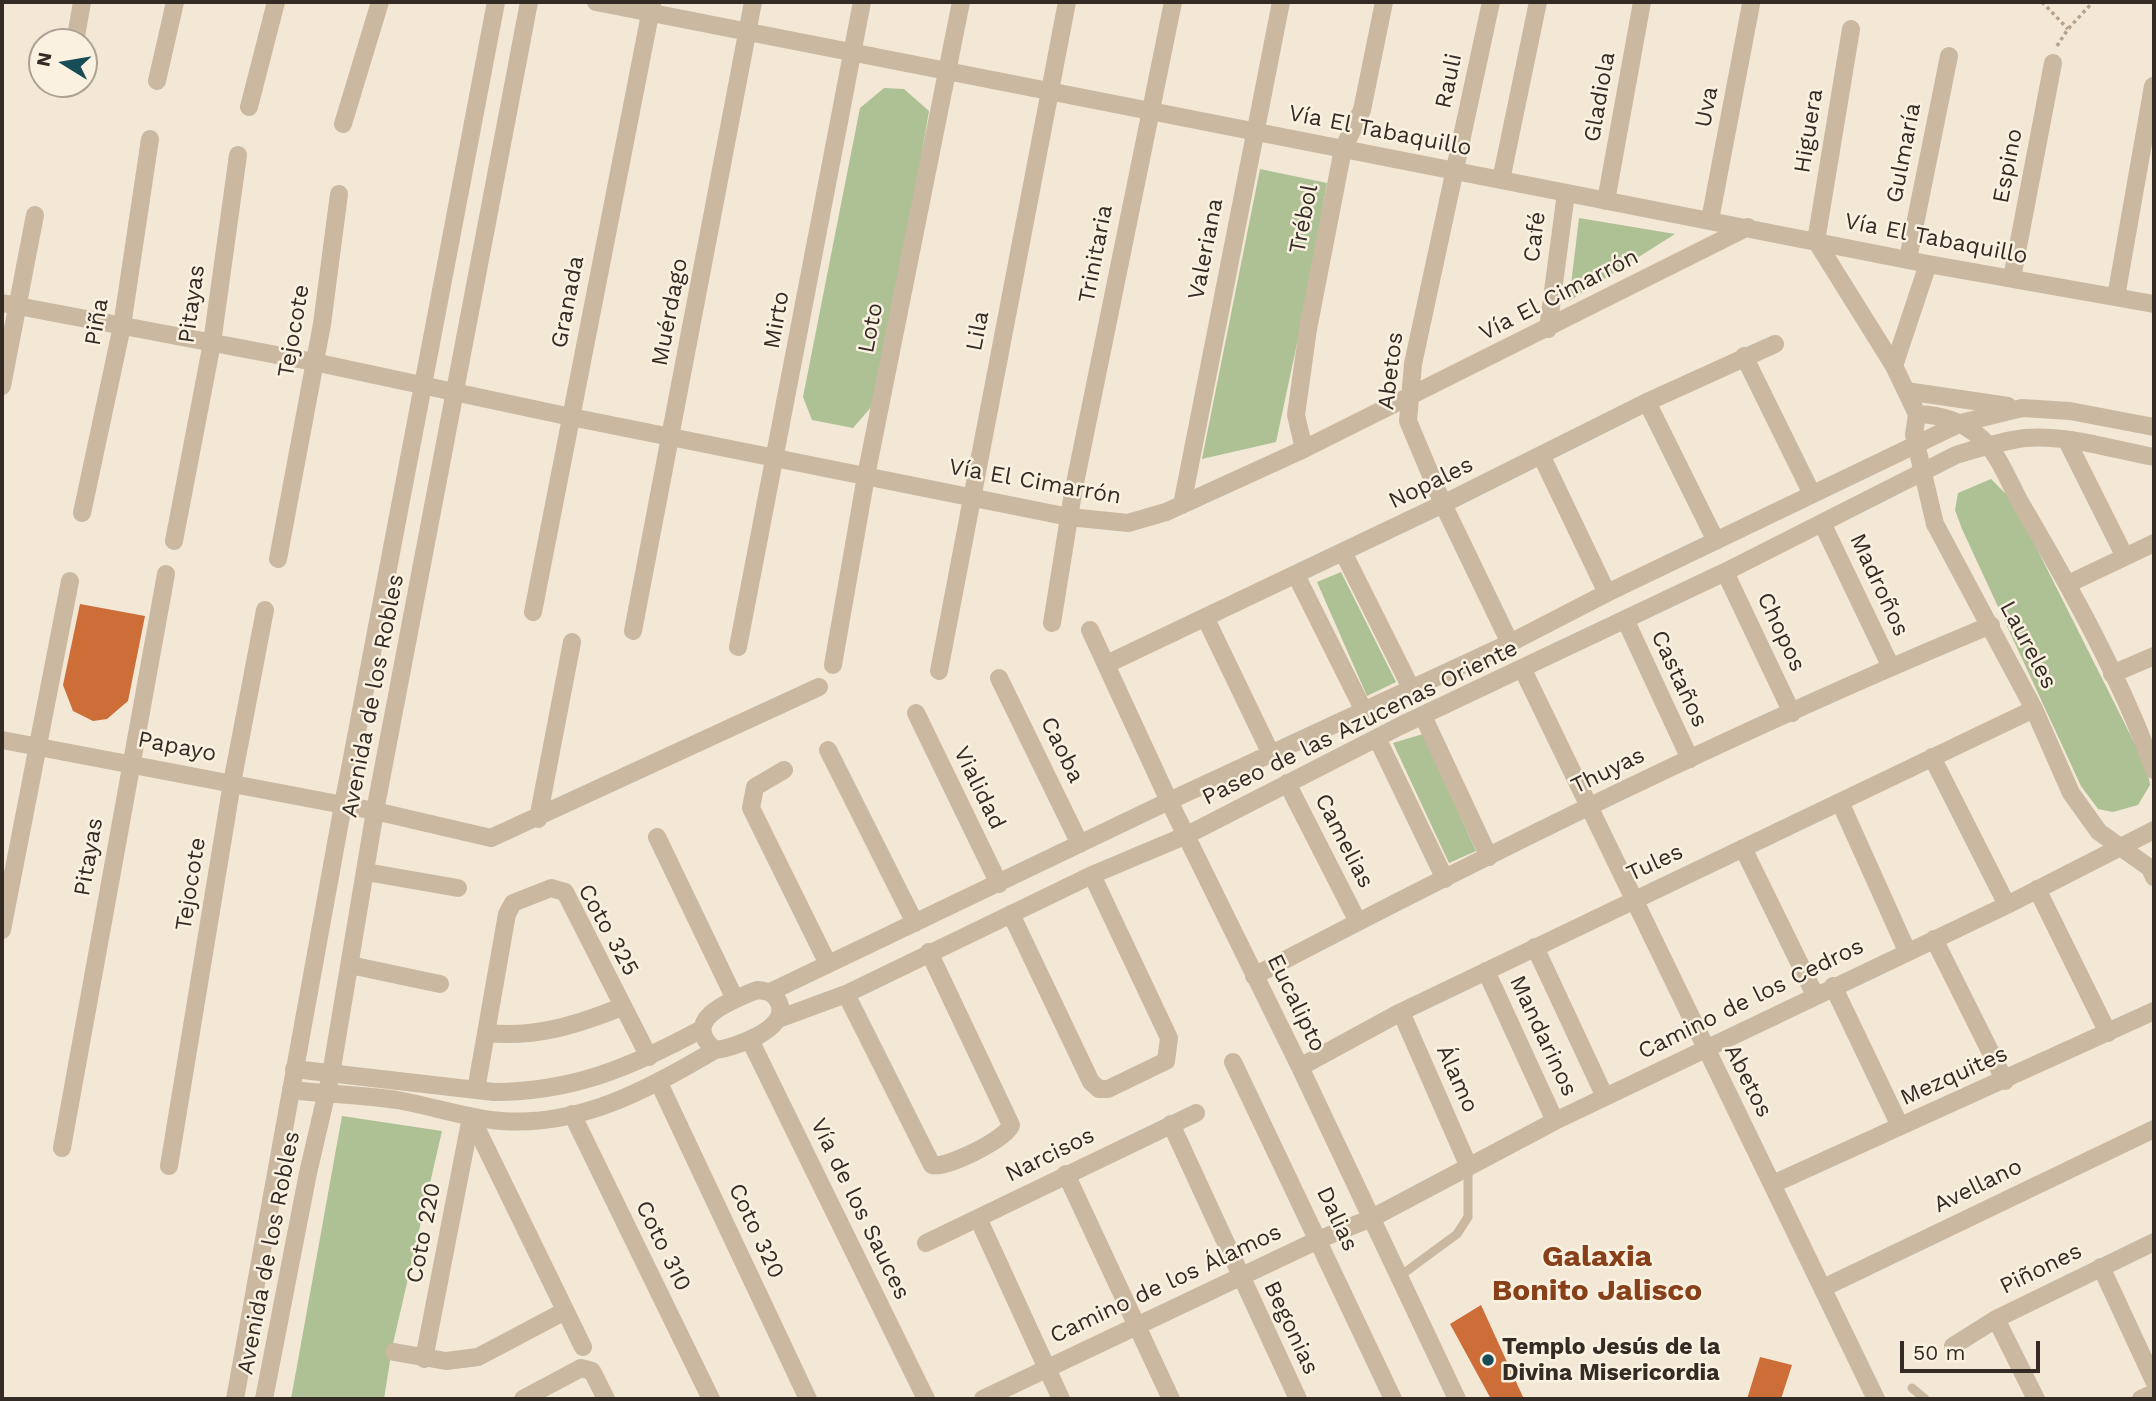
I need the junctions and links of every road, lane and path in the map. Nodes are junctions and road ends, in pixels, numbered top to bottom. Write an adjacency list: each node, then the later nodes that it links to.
1 (82, 2): 22 (street)
2 (175, 2): 30 (street)
3 (276, 2): 33 (street)
4 (380, 2): 35 (street)
5 (496, 2): 62 (street, Avenida de los Robles)
6 (529, 2): 65 (street, Avenida de los Robles)
7 (596, 2): 21 (street, Vía El Tabaquillo)
8 (753, 2): 25 (street, Muérdago)
9 (862, 2): 26 (street, Mirto)
10 (961, 2): 29 (street, Loto)
11 (1067, 2): 32 (street, Lila)
12 (1173, 2): 34 (street, Trinitaria)
13 (1281, 2): 36 (street, Valeriana)
14 (1384, 2): 38 (street, Trébol)
15 (1491, 2): 40 (street, Rauli)
16 (1538, 2): 41 (street)
17 (1642, 2): 44 (street, Gladiola)
18 (2042, 2): 24 (path)
19 (2093, 2): 24 (path)
20 (1751, 4): 46 (street, Uva)
21 (651, 7): 25 (street, Vía El Tabaquillo); 70 (street, Granada)
22 (77, 28)
23 (1851, 29): 48 (street, Higuera)
24 (2068, 29): 28 (path)
25 (748, 30): 26 (street, Vía El Tabaquillo); 73 (street, Muérdago)
26 (852, 52): 29 (street, Vía El Tabaquillo); 80 (street, Mirto)
27 (1949, 56): 49 (street, Gulmaría)
28 (2053, 63): 51 (street, Espino)
29 (947, 71): 32 (street, Vía El Tabaquillo); 82 (street, Loto)
30 (157, 80)
31 (2153, 86): 52 (street)
32 (1050, 90): 34 (street, Vía El Tabaquillo); 84 (street, Lila)
33 (249, 107)
34 (1150, 110): 36 (street, Vía El Tabaquillo); 88 (street, Trinitaria)
35 (344, 124)
36 (1253, 131): 38 (street, Vía El Tabaquillo); 85 (street, Valeriana)
37 (150, 139): 55 (street, Piña)
38 (1343, 149): 40 (street, Vía El Tabaquillo); 77 (street, Trébol)
39 (238, 155): 57 (street, Pitayas)
40 (1455, 171): 41 (street, Vía El Tabaquillo); 66 (street, Abetos)
41 (1501, 180): 42 (street, Vía El Tabaquillo)
42 (1566, 193): 44 (street, Vía El Tabaquillo); 56 (street, Café)
43 (339, 194): 60 (street, Tejocote)
44 (1606, 201): 46 (street, Vía El Tabaquillo)
45 (35, 215): 53 (street)
46 (1710, 220): 47 (street, Vía El Tabaquillo)
47 (1748, 227): 48 (street, Vía El Tabaquillo); 56 (street, Vía El Cimarrón)
48 (1816, 241): 49 (street, Vía El Tabaquillo); 61 (street, Laureles)
49 (1908, 259): 50 (street, Vía El Tabaquillo)
50 (1928, 264): 51 (street, Vía El Tabaquillo); 61 (street)
51 (2012, 278): 52 (street, Vía El Tabaquillo)
52 (2116, 298): 54 (street, Vía El Tabaquillo)
53 (10, 304): 55 (street, Vía El Cimarrón); 63 (street)
54 (2154, 304)
55 (122, 326): 57 (street, Vía El Cimarrón); 87 (street, Piña)
56 (1548, 329): 66 (street, Vía El Cimarrón)
57 (212, 343): 60 (street, Vía El Cimarrón); 90 (street, Pitayas)
58 (1775, 344): 59 (street, Nopales)
59 (1744, 356): 67 (street, Nopales); 83 (street)
60 (314, 362): 62 (street, Vía El Cimarrón); 95 (street, Tejocote)
61 (1894, 366): 64 (street, Laureles)
62 (424, 385): 65 (street, Vía El Cimarrón); 142 (street, Avenida de los Robles)
63 (2, 386)
64 (1906, 391): 68 (street); 69 (street, Laureles)
65 (455, 392): 70 (street, Vía El Cimarrón); 144 (street, Avenida de los Robles)
66 (1409, 396): 77 (street, Vía El Cimarrón); 86 (street, Abetos)
67 (1647, 402): 78 (street, Nopales); 91 (street)
68 (2022, 408): 71 (street, Paseo de las Azucenas Oriente); 72 (street)
69 (1917, 414): 71 (street); 76 (street, Laureles)
70 (571, 417): 73 (street, Vía El Cimarrón); 103 (street, Granada)
71 (1961, 423): 75 (street); 76 (street, Paseo de las Azucenas Oriente)
72 (2154, 427)
73 (672, 436): 80 (street, Vía El Cimarrón); 109 (street, Muérdago)
74 (2067, 441): 75 (street, Paseo de las Azucenas Oriente); 79 (street, Paseo de las Azucenas Oriente); 94 (street)
75 (1987, 445): 81 (street, Paseo de las Azucenas Oriente); 100 (street)
76 (1916, 446): 81 (street, Laureles); 83 (street, Paseo de las Azucenas Oriente)
77 (1304, 449): 85 (street, Vía El Cimarrón)
78 (1541, 455): 86 (street, Nopales); 101 (street)
79 (2154, 457)
80 (776, 458): 82 (street, Vía El Cimarrón); 112 (street, Mirto)
81 (1922, 473): 89 (street, Paseo de las Azucenas Oriente); 107 (street, Laureles)
82 (866, 476): 84 (street, Vía El Cimarrón); 115 (street, Loto)
83 (1812, 494): 91 (street, Paseo de las Azucenas Oriente)
84 (972, 496): 88 (street, Vía El Cimarrón); 118 (street, Lila)
85 (1182, 505): 88 (street, Vía El Cimarrón)
86 (1443, 505): 93 (street, Nopales); 111 (street, Abetos)
87 (82, 513)
88 (1070, 516): 106 (street, Trinitaria)
89 (1823, 525): 96 (street, Paseo de las Azucenas Oriente); 116 (street, Madroños)
90 (174, 541)
91 (1716, 541): 101 (street, Paseo de las Azucenas Oriente)
92 (2154, 543): 94 (street)
93 (1343, 552): 98 (street, Nopales); 122 (street)
94 (2125, 557): 100 (street)
95 (278, 559)
96 (1725, 572): 105 (street, Paseo de las Azucenas Oriente); 126 (street, Chopos)
97 (166, 574): 135 (street, Pitayas)
98 (1296, 575): 104 (street, Nopales); 124 (street)
99 (70, 581): 130 (street)
100 (2068, 584): 119 (street)
101 (1607, 593): 111 (street, Paseo de las Azucenas Oriente)
102 (265, 610): 138 (street, Tejocote)
103 (533, 612)
104 (1205, 617): 114 (street, Nopales); 132 (street)
105 (1625, 619): 117 (street, Paseo de las Azucenas Oriente); 134 (street, Castaños)
106 (1052, 623)
107 (1991, 625): 116 (street, Thuyas); 123 (street, Laureles)
108 (1090, 629): 114 (street, Eucalipto)
109 (633, 631)
110 (572, 642): 145 (street)
111 (1510, 643): 122 (street, Paseo de las Azucenas Oriente)
112 (738, 647)
113 (2154, 656): 119 (street)
114 (1107, 664): 140 (street, Eucalipto)
115 (833, 665)
116 (1891, 667): 126 (street, Thuyas)
117 (1523, 670): 127 (street, Paseo de las Azucenas Oriente); 143 (street, Abetos)
118 (939, 671)
119 (2112, 674): 137 (street)
120 (999, 678): 149 (street, Caoba)
121 (819, 687): 145 (street, Papayo)
122 (1411, 688): 124 (street, Paseo de las Azucenas Oriente)
123 (2034, 709): 133 (street, Tules); 151 (street, Laureles)
124 (1364, 711): 132 (street, Paseo de las Azucenas Oriente)
125 (916, 713): 157 (street, Vialidad)
126 (1791, 713): 134 (street, Thuyas)
127 (1423, 716): 128 (street, Paseo de las Azucenas Oriente); 152 (street)
128 (1377, 738): 139 (street, Paseo de las Azucenas Oriente); 156 (street)
129 (2, 740): 130 (street, Papayo)
130 (40, 747): 135 (street, Papayo); 165 (street)
131 (828, 750): 164 (street)
132 (1271, 754): 140 (street, Paseo de las Azucenas Oriente)
133 (1932, 757): 141 (street, Tules); 161 (street)
134 (1690, 759): 143 (street, Thuyas)
135 (130, 763): 138 (street, Papayo); 210 (street, Pitayas)
136 (783, 770): 170 (street)
137 (2154, 770)
138 (232, 783): 142 (street, Papayo); 212 (street, Tejocote)
139 (1287, 783): 147 (street, Paseo de las Azucenas Oriente); 163 (street, Camelias)
140 (1169, 801): 147 (street, Eucalipto); 149 (street, Paseo de las Azucenas Oriente)
141 (1840, 802): 150 (street, Tules); 168 (street)
142 (343, 805): 144 (street, Papayo); 193 (street, Avenida de los Robles)
143 (1592, 807): 152 (street, Thuyas); 160 (street, Abetos)
144 (375, 811): 145 (street, Papayo); 154 (street, Avenida de los Robles)
145 (538, 819)
146 (2154, 830): 151 (street, Camino de los Cedros)
147 (1187, 835): 155 (street, Paseo de las Azucenas Oriente); 173 (street, Eucalipto)
148 (657, 837): 179 (street)
149 (1080, 844): 157 (street, Paseo de las Azucenas Oriente)
150 (1743, 848): 160 (street, Tules); 178 (street)
151 (2117, 848): 153 (street, Laureles); 159 (street, Camino de los Cedros)
152 (1489, 857): 156 (street, Thuyas)
153 (2153, 866)
154 (366, 872): 158 (street); 171 (street, Avenida de los Robles)
155 (1092, 875): 162 (street, Paseo de las Azucenas Oriente); 162 (street)
156 (1445, 879): 163 (street, Thuyas)
157 (999, 884): 164 (street, Paseo de las Azucenas Oriente)
158 (458, 888)
159 (2037, 889): 161 (street, Camino de los Cedros); 186 (street)
160 (1635, 899): 167 (street, Tules); 189 (street, Abetos)
161 (2007, 905): 166 (street, Camino de los Cedros)
162 (1012, 914): 169 (street, Paseo de las Azucenas Oriente)
163 (1358, 922): 173 (street, Thuyas)
164 (915, 923): 170 (street, Paseo de las Azucenas Oriente)
165 (2, 930)
166 (1934, 939): 168 (street, Camino de los Cedros); 195 (street)
167 (1535, 947): 172 (street, Tules); 201 (street)
168 (1907, 951): 175 (street, Camino de los Cedros)
169 (929, 953): 177 (street, Paseo de las Azucenas Oriente); 177 (street)
170 (828, 964): 176 (street, Paseo de las Azucenas Oriente)
171 (350, 965): 174 (street); 194 (street, Avenida de los Robles)
172 (1486, 971): 182 (street, Tules); 206 (street, Mandarinos)
173 (1255, 976): 192 (street, Eucalipto)
174 (440, 984)
175 (1833, 986): 178 (street, Camino de los Cedros); 208 (street)
176 (770, 992): 179 (street, Paseo de las Azucenas Oriente); 183 (street)
177 (846, 994): 183 (street, Paseo de las Azucenas Oriente)
178 (1815, 995): 189 (street, Camino de los Cedros)
179 (735, 999): 184 (street)
180 (622, 1007): 185 (street, Coto 325); 185 (street, Coto 325); 190 (street, Coto 325)
181 (2154, 1011): 186 (street, Mezquites)
182 (1401, 1012): 192 (street, Tules); 211 (street, Álamo)
183 (778, 1019): 187 (street, Paseo de las Azucenas Oriente)
184 (702, 1029): 188 (street); 190 (street)
185 (487, 1033): 198 (street, Coto 325)
186 (2108, 1033): 195 (street, Mezquites)
187 (750, 1041): 188 (street); 241 (street, Vía de los Sauces)
188 (715, 1050): 196 (street)
189 (1705, 1050): 201 (street, Camino de los Cedros); 214 (street, Abetos)
190 (649, 1057): 199 (street)
191 (1233, 1062): 217 (street, Dalias)
192 (1300, 1067): 216 (street, Eucalipto)
193 (294, 1069): 194 (street); 197 (street, Avenida de los Robles)
194 (331, 1074): 198 (street); 200 (street, Avenida de los Robles)
195 (2005, 1081): 208 (street, Mezquites)
196 (659, 1083): 203 (street); 240 (street, Coto 320)
197 (291, 1090): 200 (street); 235 (street, Avenida de los Robles)
198 (476, 1090): 199 (street)
199 (526, 1092): 205 (street)
200 (326, 1094): 204 (street); 236 (street, Avenida de los Robles)
201 (1605, 1097): 206 (street, Camino de los Cedros)
202 (1196, 1113): 207 (street, Narcisos)
203 (572, 1114): 205 (street); 239 (street, Coto 310)
204 (471, 1117): 205 (street); 224 (street); 230 (street, Coto 220)
205 (526, 1121)
206 (1555, 1121): 211 (street, Camino de los Cedros)
207 (1171, 1124): 213 (street, Narcisos); 222 (street, Begonias)
208 (1899, 1126): 214 (street, Mezquites)
209 (2154, 1129): 223 (street, Avellano)
210 (62, 1148)
211 (1468, 1165): 216 (street, Camino de los Cedros); 221 (lane)
212 (169, 1166)
213 (1066, 1174): 215 (street, Narcisos); 226 (street)
214 (1773, 1184): 223 (street, Abetos)
215 (978, 1217): 219 (street, Narcisos); 231 (street)
216 (1372, 1218): 217 (street, Camino de los Álamos); 221 (street, Eucalipto)
217 (1320, 1239): 222 (street, Camino de los Álamos); 246 (street, Dalias)
218 (2154, 1241): 220 (street, Piñones)
219 (926, 1243)
220 (2101, 1268): 225 (street, Piñones); 232 (street)
221 (1399, 1276): 247 (street, Eucalipto)
222 (1240, 1277): 226 (street, Camino de los Álamos); 245 (street, Begonias)
223 (1824, 1288): 248 (street, Abetos)
224 (565, 1311): 228 (street); 230 (street)
225 (1996, 1319): 227 (street, Piñones); 250 (street)
226 (1137, 1327): 231 (street, Camino de los Álamos); 244 (street)
227 (1953, 1346)
228 (583, 1347)
229 (394, 1352): 230 (street)
230 (424, 1359)
231 (1047, 1368): 242 (street, Camino de los Álamos); 243 (street)
232 (2154, 1381)
233 (1912, 1388): 249 (lane)
234 (2154, 1393): 251 (street)
235 (235, 1399)
236 (264, 1399)
237 (523, 1399): 238 (street)
238 (606, 1399)
239 (711, 1399)
240 (808, 1399)
241 (926, 1399)
242 (983, 1399)
243 (1061, 1399)
244 (1171, 1399)
245 (1298, 1399)
246 (1393, 1399)
247 (1457, 1399)
248 (1876, 1399)
249 (1925, 1399)
250 (2036, 1399)
251 (2141, 1399)

